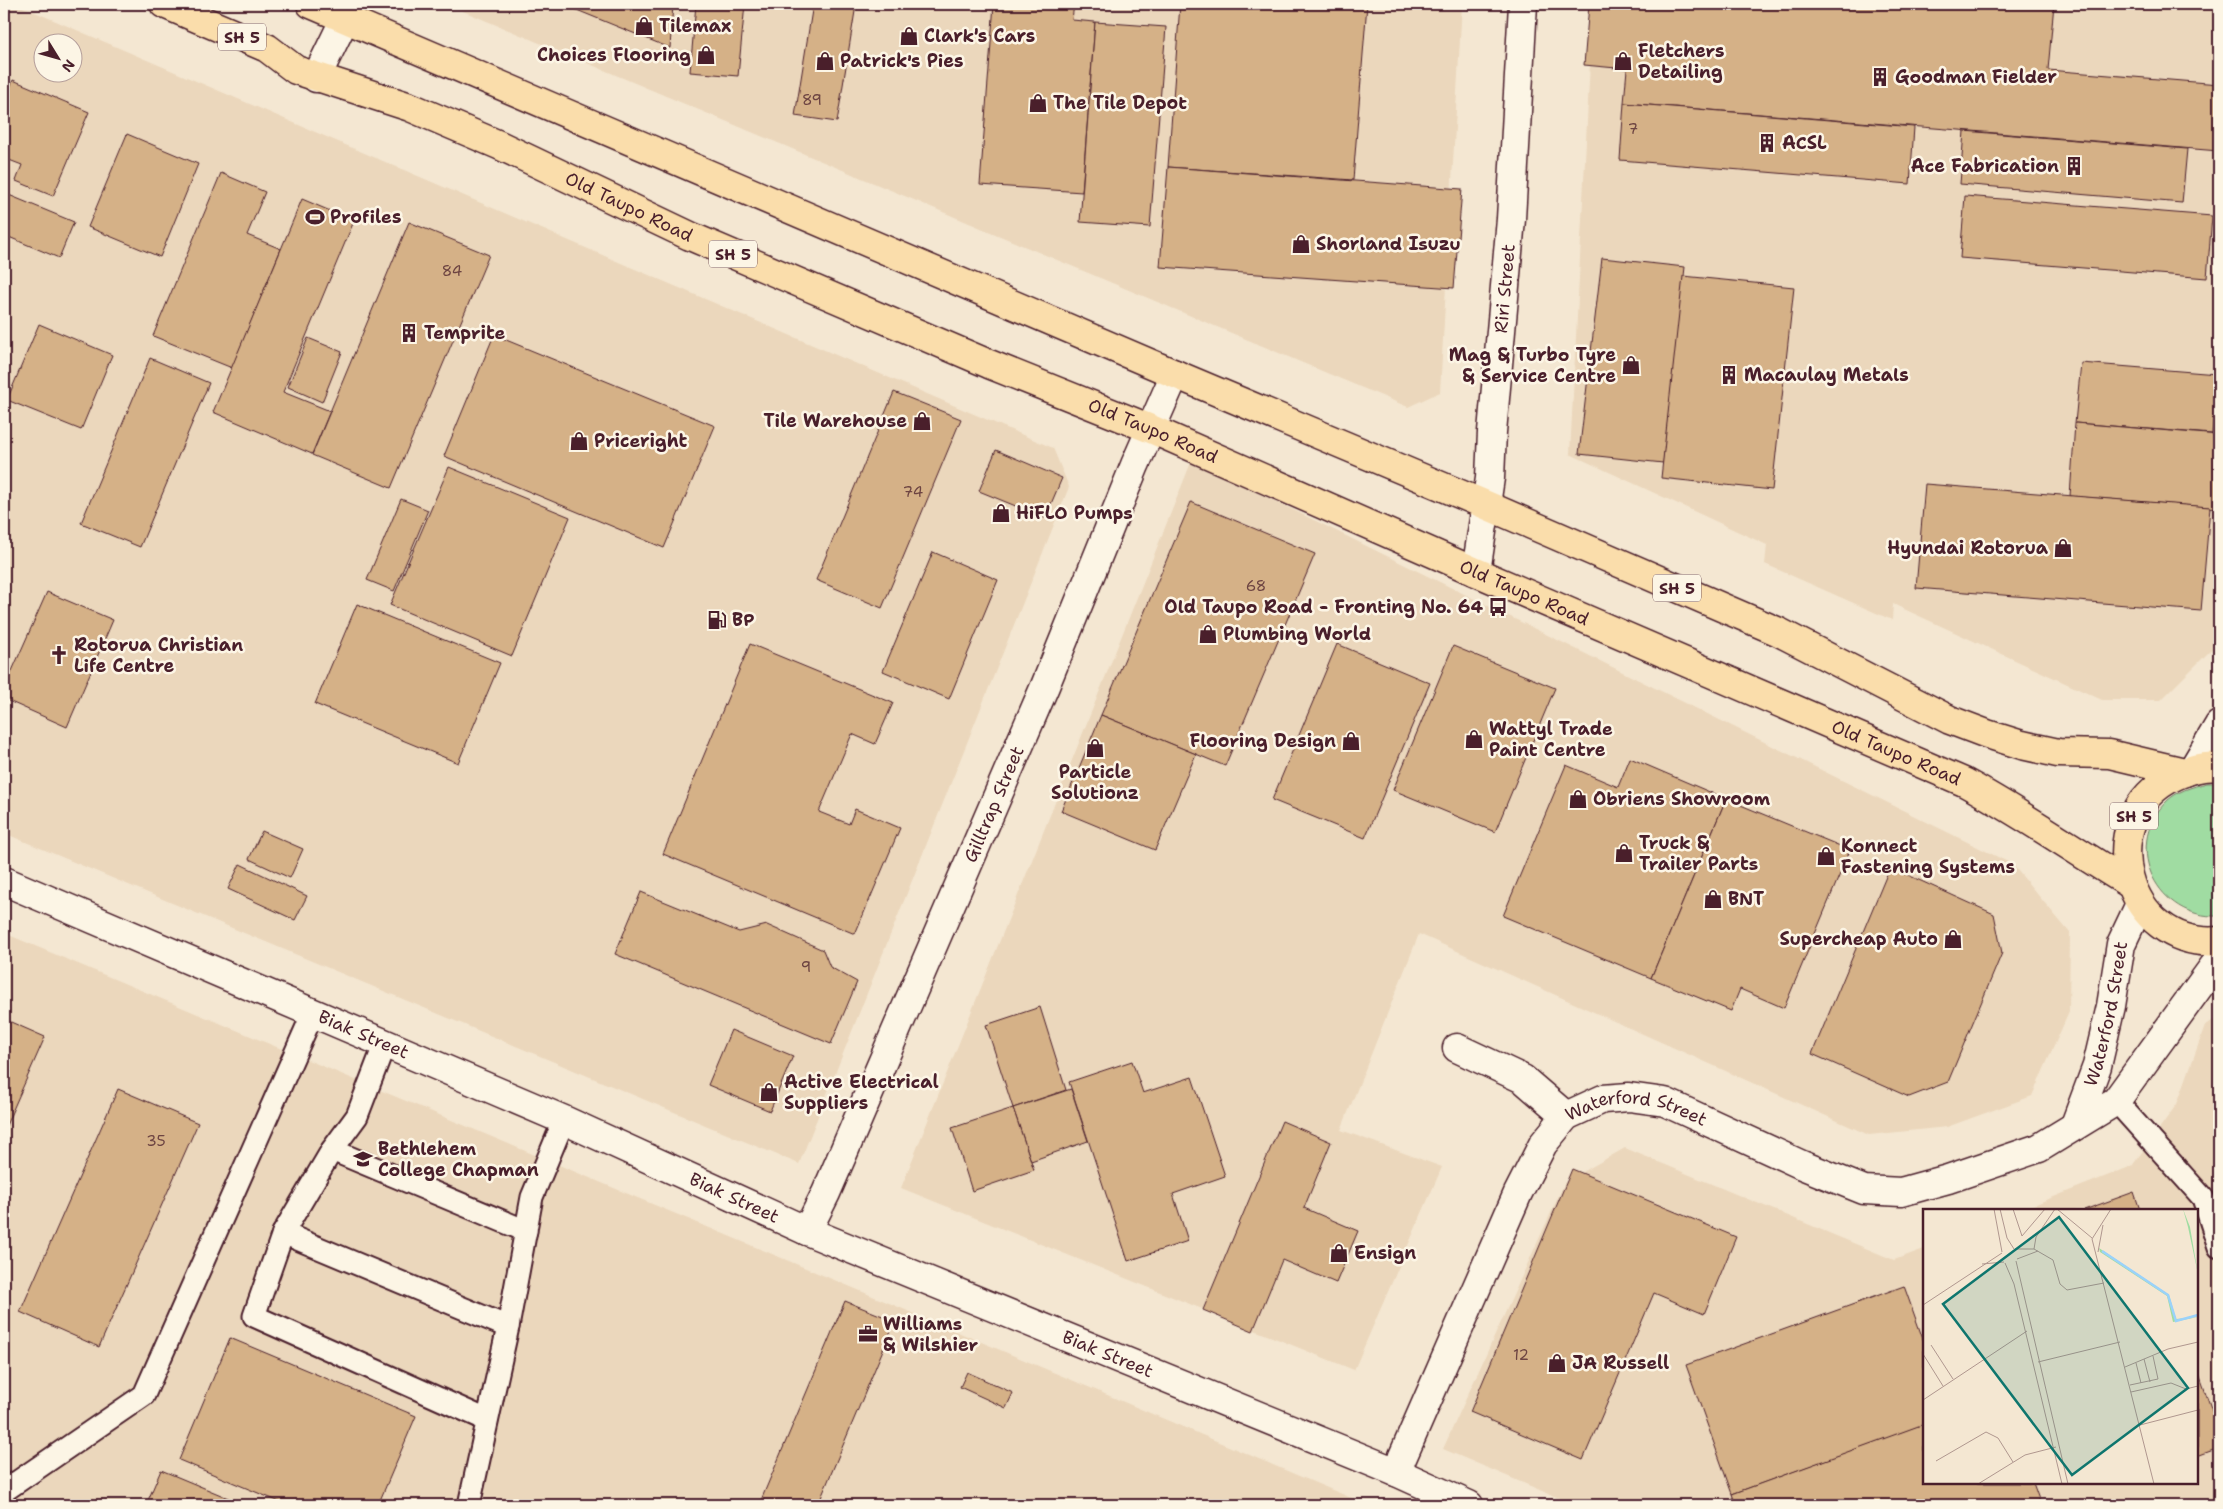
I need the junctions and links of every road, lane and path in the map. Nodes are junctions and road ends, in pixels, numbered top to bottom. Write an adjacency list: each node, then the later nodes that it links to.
1 (164, 4): 5 (highway, Old Taupo Road / SH 5)
2 (311, 4): 4 (highway, SH 5)
3 (1523, 4): 8 (street, Riri Street)
4 (349, 11): 5 (street); 6 (highway, SH 5)
5 (316, 78): 7 (highway, Old Taupo Road / SH 5)
6 (1175, 374): 7 (street, Gilltrap Street); 8 (highway, SH 5)
7 (1151, 429): 9 (highway, Old Taupo Road / SH 5); 25 (street, Gilltrap Street)
8 (1486, 505): 9 (street, Riri Street); 11 (highway, SH 5)
9 (1476, 572): 13 (highway, Old Taupo Road / SH 5)
10 (2219, 725): 11 (street)
11 (2199, 769): 13 (highway, SH 5)
12 (4, 881): 16 (street, Biak Street)
13 (2135, 894): 14 (highway, SH 5); 22 (street, Waterford Street)
14 (2219, 941)
15 (2219, 959): 19 (street, Waterford Street)
16 (313, 1013): 17 (street, Biak Street); 31 (lane)
17 (385, 1043): 21 (street, Biak Street); 23 (lane)
18 (1457, 1048): 20 (street)
19 (2116, 1101): 22 (street, Waterford Street); 27 (lane)
20 (1566, 1116): 22 (street, Waterford Street); 30 (street, Waterford Street)
21 (564, 1120): 24 (lane); 25 (street, Biak Street)
22 (2075, 1125)
23 (332, 1150): 24 (lane); 26 (lane)
24 (526, 1231): 28 (lane)
25 (807, 1231): 30 (street, Biak Street)
26 (283, 1233): 28 (lane); 29 (lane)
27 (2219, 1247)
28 (508, 1327): 29 (lane)
29 (487, 1420): 32 (lane)
30 (1396, 1472): 33 (street, Biak Street)
31 (4, 1491)
32 (469, 1505)
33 (1469, 1505)

